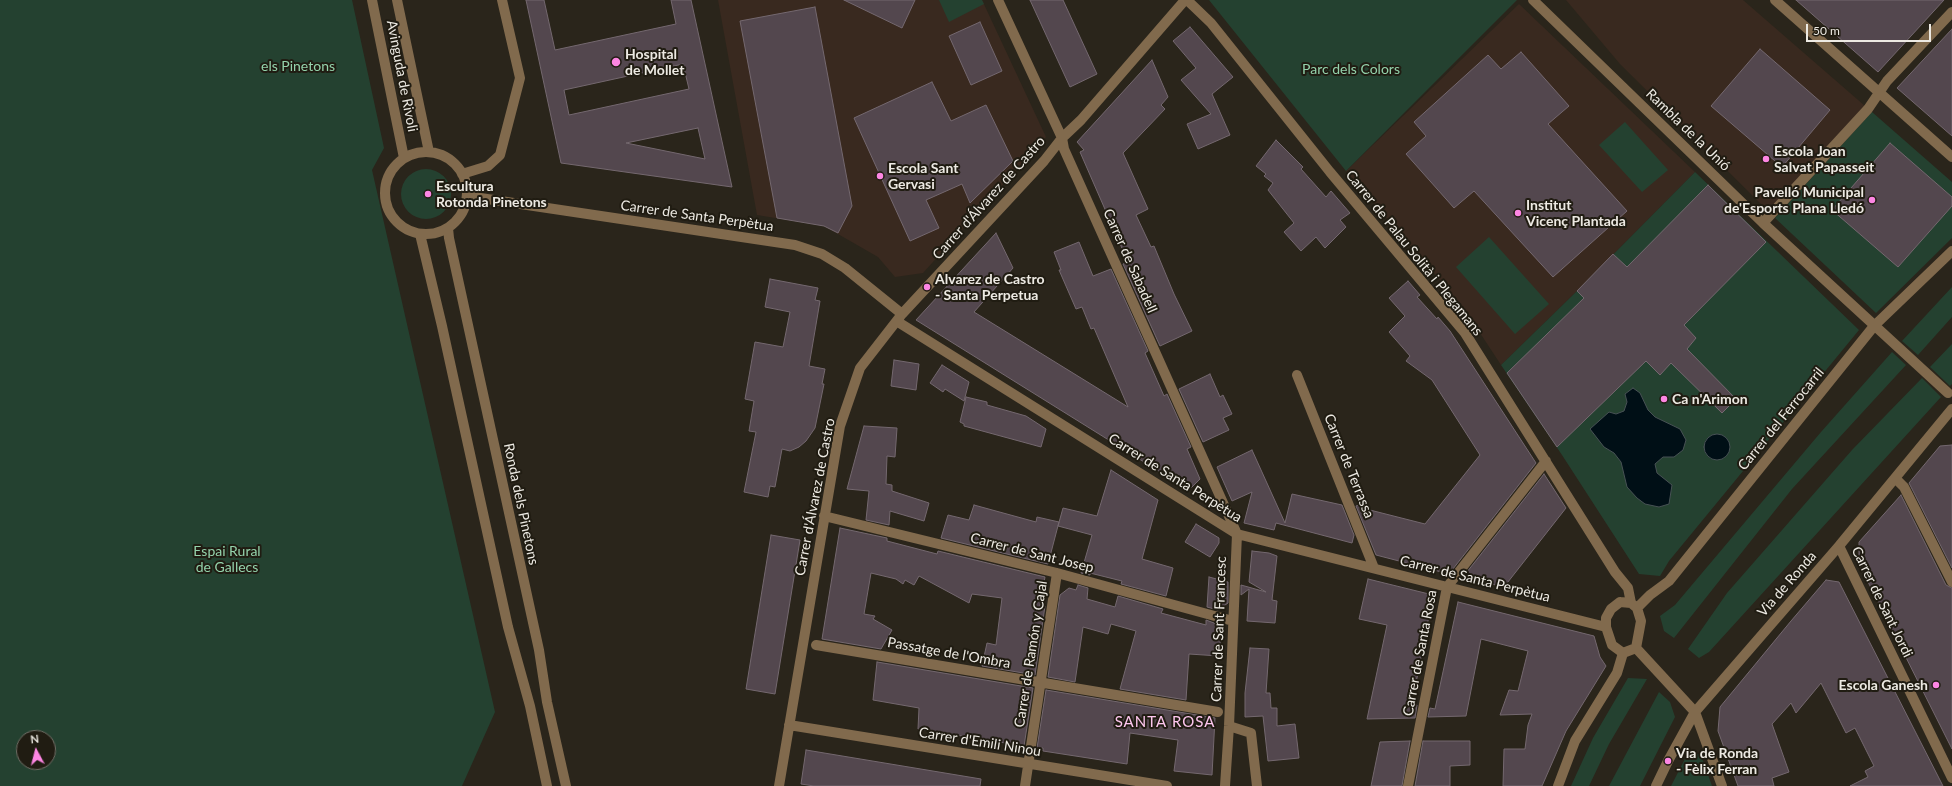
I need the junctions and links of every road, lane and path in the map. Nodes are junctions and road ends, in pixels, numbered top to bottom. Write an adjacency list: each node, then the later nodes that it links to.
1 (372, 0): 13 (street, Avinguda de Rivoli)
2 (397, 0): 11 (street, Avinguda de Rivoli)
3 (502, 0): 14 (street)
4 (998, 0): 10 (street, Carrer de Sabadell)
5 (1186, 0): 10 (street, Carrer d'Álvarez de Castro); 25 (street, Carrer de Palau Solità i Plegamans)
6 (1533, 0): 16 (street, Rambla de la Unió)
7 (1775, 0): 9 (street)
8 (1952, 12): 9 (street)
9 (1879, 91): 12 (street); 16 (street)
10 (1062, 138): 20 (street, Carrer d'Álvarez de Castro); 28 (street, Carrer de Sabadell)
11 (429, 152): 13 (street); 14 (street)
12 (1952, 157)
13 (404, 158): 18 (street)
14 (462, 174): 15 (street)
15 (467, 196): 17 (street); 20 (street, Carrer de Santa Perpètua)
16 (1763, 223): 21 (street, Rambla de la Unió)
17 (448, 228): 18 (street); 48 (street, Ronda dels Pinetons)
18 (420, 234): 47 (street)
19 (1952, 251): 21 (street, Carrer del Ferrocarril)
20 (900, 318): 27 (street, Carrer d'Álvarez de Castro); 28 (street, Carrer de Santa Perpètua)
21 (1874, 326): 23 (street, Rambla de la Unió); 34 (street, Carrer del Ferrocarril)
22 (1297, 375): 30 (street, Carrer de Terrassa)
23 (1948, 393)
24 (1952, 409): 26 (street, Via de Ronda)
25 (1546, 461): 33 (street, Carrer de Santa Rosa); 34 (street, Carrer de Palau Solità i Plegamans)
26 (1895, 478): 29 (street, Via de Ronda); 32 (street)
27 (824, 516): 31 (street, Carrer de Sant Josep); 43 (street, Carrer d'Álvarez de Castro)
28 (1237, 534): 30 (street, Carrer de Santa Perpètua); 35 (street, Carrer de Sant Francesc)
29 (1839, 546): 42 (street, Via de Ronda); 46 (street, Carrer de Sant Jordi)
30 (1374, 568): 33 (street, Carrer de Santa Perpètua)
31 (1057, 574): 35 (street, Carrer de Sant Josep); 40 (street, Carrer de Ramón y Cajal)
32 (1952, 582)
33 (1447, 587): 36 (street, Carrer de Santa Perpètua); 54 (street, Carrer de Santa Rosa)
34 (1634, 605): 36 (street); 38 (street)
35 (1233, 621): 44 (street, Carrer de Sant Francesc)
36 (1606, 627): 39 (street)
37 (816, 645): 40 (street, Passatge de l'Ombra)
38 (1636, 648): 39 (street); 42 (street)
39 (1623, 653): 55 (street)
40 (1040, 682): 41 (street, Passatge de l'Ombra); 45 (street, Carrer de Ramón y Cajal)
41 (1218, 712)
42 (1694, 712): 56 (street, Via de Ronda); 57 (street)
43 (789, 725): 45 (street, Carrer d'Emili Ninou); 49 (street, Carrer d'Álvarez de Castro)
44 (1229, 726): 52 (street, Carrer de Sant Francesc); 53 (street)
45 (1028, 764): 50 (street, Carrer de Ramón y Cajal); 51 (street, Carrer d'Emili Ninou)
46 (1952, 778)
47 (546, 786)
48 (566, 786)
49 (779, 786)
50 (1025, 786)
51 (1167, 786)
52 (1225, 786)
53 (1257, 786)
54 (1408, 786)
55 (1558, 786)
56 (1656, 786)
57 (1722, 786)

